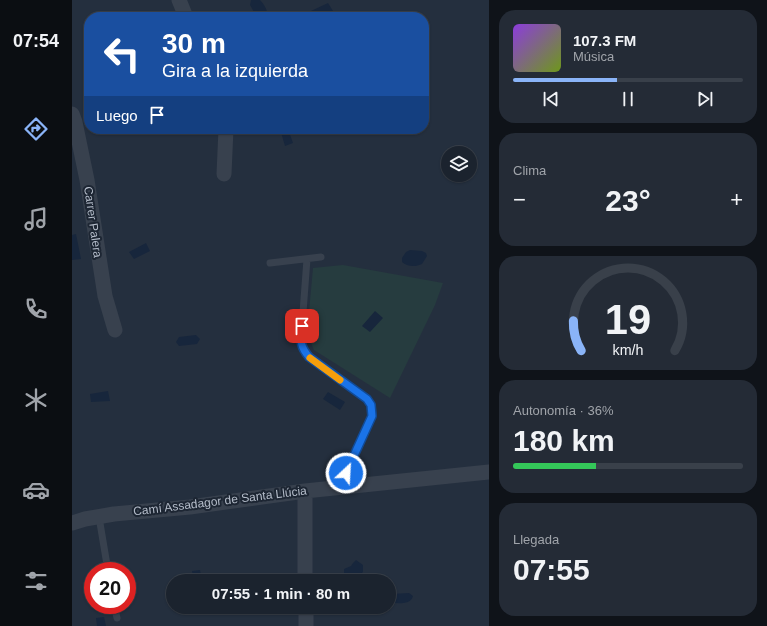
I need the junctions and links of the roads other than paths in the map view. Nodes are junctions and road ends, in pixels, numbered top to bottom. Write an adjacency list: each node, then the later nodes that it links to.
1 (178, 0): 2 (street)
2 (184, 12)
3 (72, 114): 9 (street, Carrer Palera)
4 (226, 134): 5 (street)
5 (224, 174)
6 (321, 257): 7 (lane)
7 (307, 259): 8 (lane); 11 (lane)
8 (270, 264)
9 (115, 330)
10 (489, 472): 11 (street, Camí Assadagor de Santa Llúcia)
11 (339, 488): 12 (street, Camí Assadagor de Santa Llúcia)
12 (305, 491): 13 (street, Camí Assadagor de Santa Llúcia); 16 (street)
13 (99, 516): 14 (street, Camí Assadagor de Santa Llúcia); 15 (lane)
14 (72, 523)
15 (107, 562)
16 (305, 574)
17 (116, 614): 19 (lane)
18 (306, 614): 20 (street)
19 (117, 618)
20 (306, 626)

